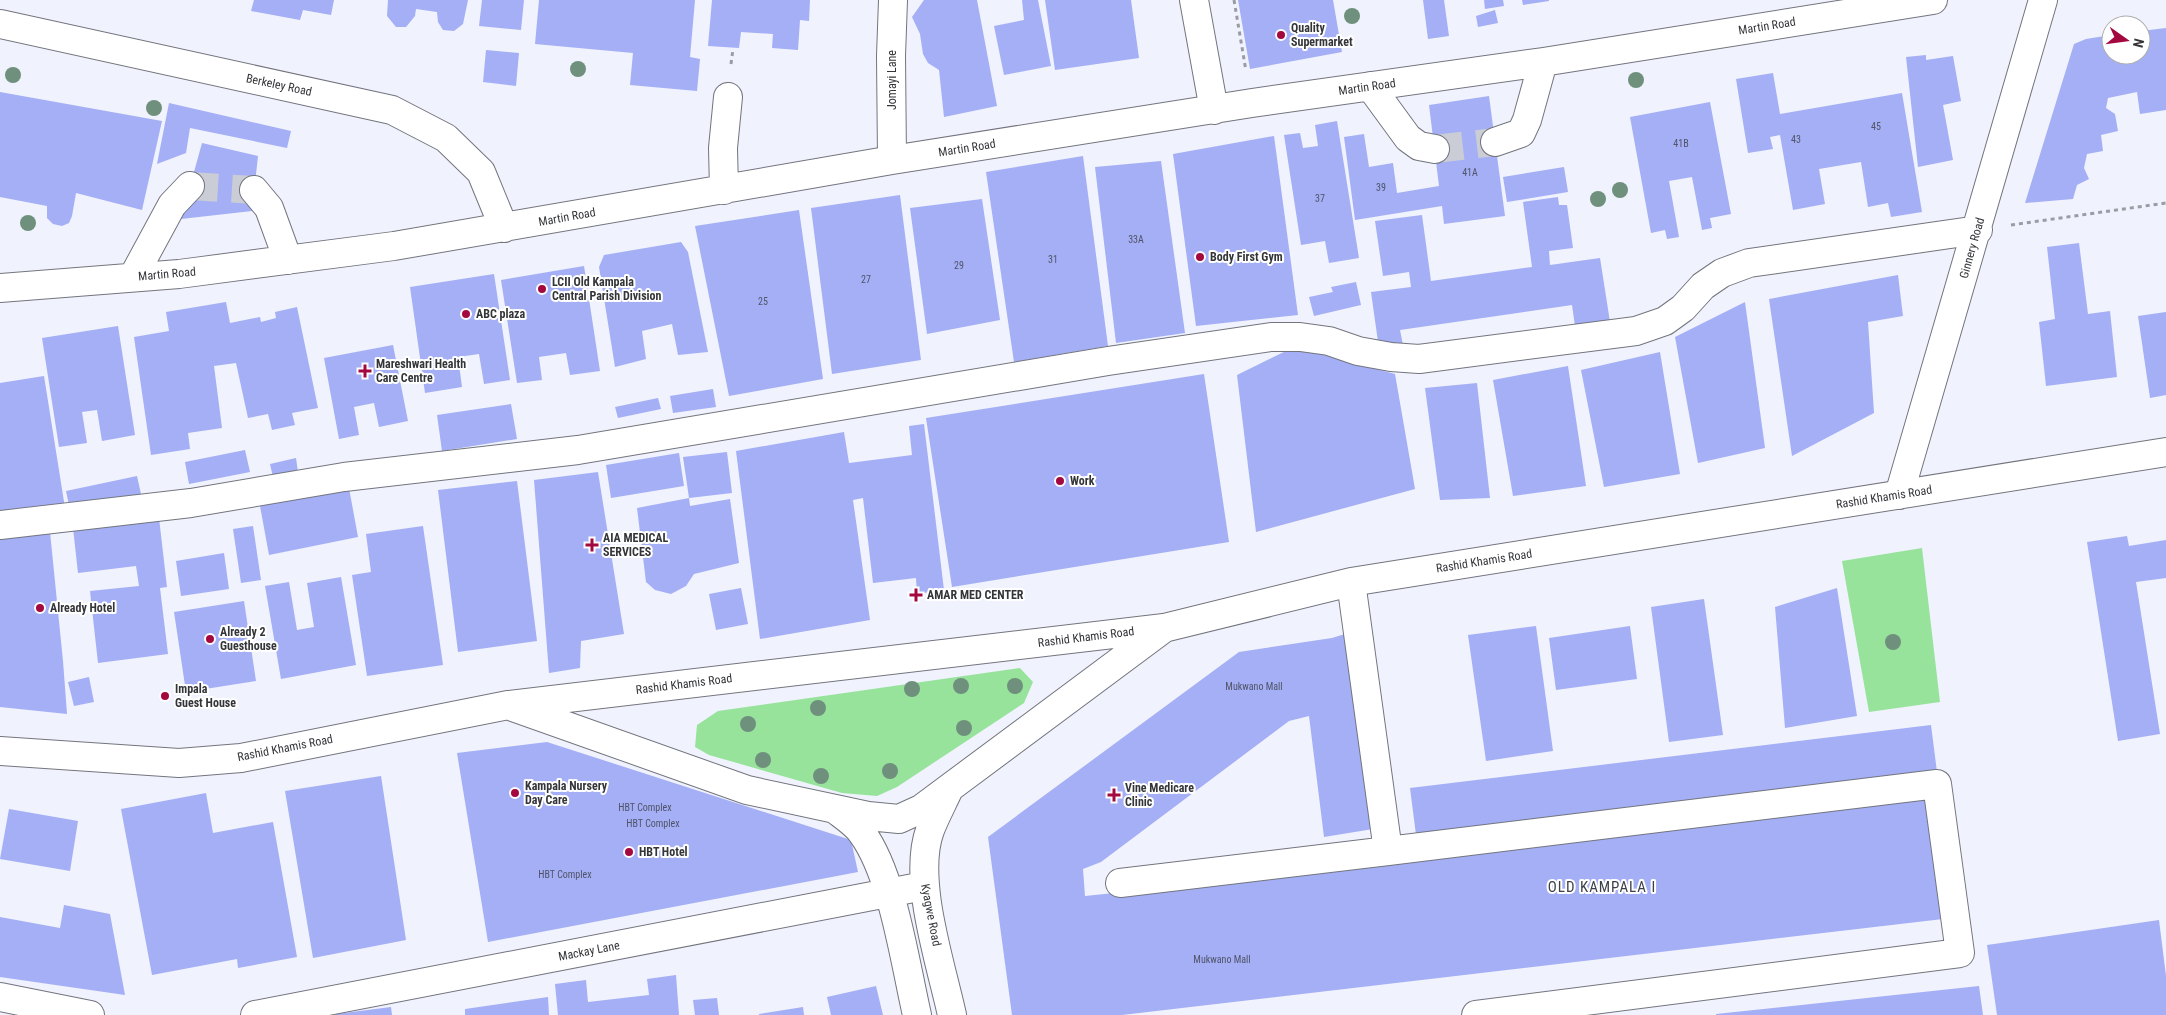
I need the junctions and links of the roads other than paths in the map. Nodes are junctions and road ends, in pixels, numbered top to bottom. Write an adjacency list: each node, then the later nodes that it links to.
1 (894, 0): 12 (street, Jomayi Lane)
2 (1194, 0): 9 (street)
3 (1932, 0): 6 (street, Martin Road)
4 (2043, 0): 17 (street, Ginnery Road)
5 (0, 24): 16 (street, Berkeley Road)
6 (1543, 62): 7 (street, Martin Road); 10 (street)
7 (1370, 86): 9 (street, Martin Road); 11 (street)
8 (728, 97): 15 (street)
9 (1214, 110): 12 (street, Martin Road)
10 (1495, 142)
11 (1435, 149)
12 (892, 160): 15 (street, Martin Road)
13 (190, 186): 19 (street)
14 (254, 190): 18 (street)
15 (724, 190): 16 (street, Martin Road)
16 (504, 228): 18 (street, Martin Road)
17 (1978, 230): 22 (street, Ginnery Road); 23 (street)
18 (288, 260): 19 (street, Martin Road)
19 (133, 277): 20 (street, Martin Road)
20 (0, 288)
21 (2166, 452): 22 (street, Rashid Khamis Road)
22 (1899, 495): 24 (street, Rashid Khamis Road)
23 (0, 525)
24 (1351, 582): 25 (street, Rashid Khamis Road); 30 (street)
25 (1164, 628): 26 (street, Rashid Khamis Road); 28 (street)
26 (508, 705): 27 (street, Rashid Khamis Road); 29 (street)
27 (0, 751)
28 (950, 788): 29 (street); 32 (street, Kyagwe Road)
29 (832, 806): 33 (street)
30 (1388, 851): 31 (street); 39 (street)
31 (1120, 883)
32 (924, 886): 33 (street, Mackay Lane); 38 (street, Kyagwe Road)
33 (889, 892): 36 (street, Mackay Lane); 37 (street)
34 (0, 997): 35 (street)
35 (90, 1015)
36 (255, 1015)
37 (917, 1015)
38 (952, 1015)
39 (1476, 1015)

